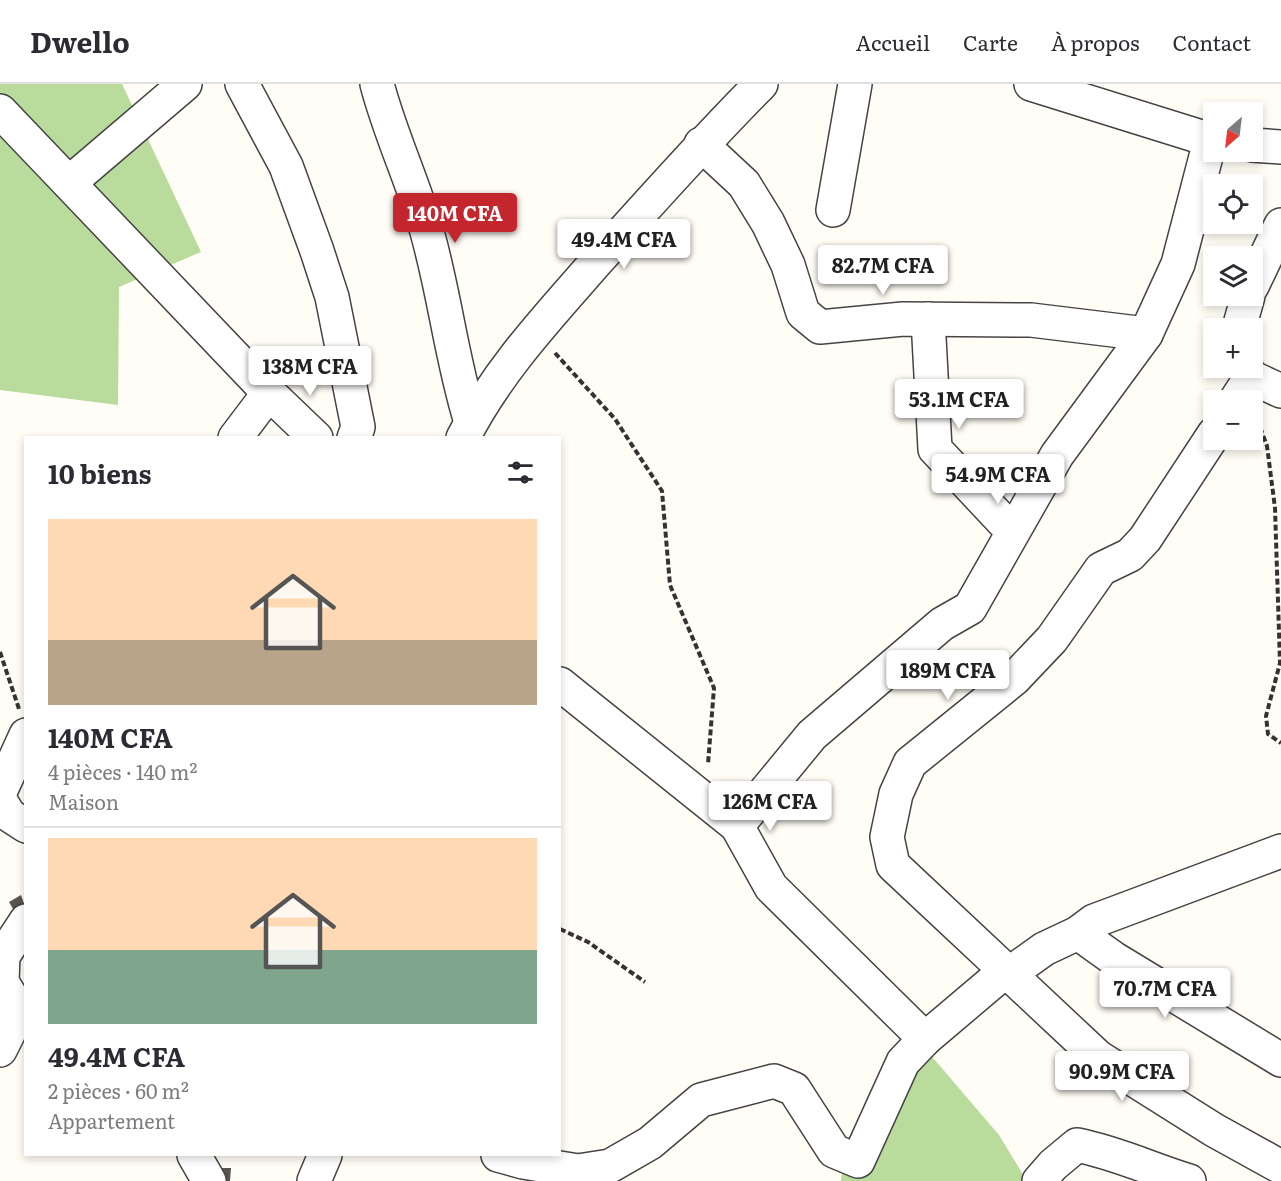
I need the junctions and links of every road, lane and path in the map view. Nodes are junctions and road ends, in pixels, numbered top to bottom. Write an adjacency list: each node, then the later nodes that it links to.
1 (185, 84): 13 (street)
2 (242, 84): 25 (street)
3 (377, 84): 22 (street)
4 (760, 84): 9 (street)
5 (855, 84): 14 (street)
6 (1031, 84): 8 (street)
7 (0, 111): 13 (street)
8 (1203, 138)
9 (701, 144): 17 (street); 18 (street)
10 (1263, 146): 11 (street)
11 (1281, 147)
12 (1206, 162): 19 (street)
13 (69, 183): 21 (street)
14 (833, 210)
15 (1281, 225): 16 (street)
16 (1263, 263)
17 (928, 319): 19 (street); 27 (street)
18 (535, 332): 22 (street); 34 (path)
19 (1146, 334): 27 (street)
20 (1256, 384): 31 (path)
21 (269, 393): 23 (street); 24 (street)
22 (467, 430)
23 (237, 436)
24 (314, 436)
25 (355, 436)
26 (1203, 450): 41 (street)
27 (1012, 531): 36 (street)
28 (0, 652): 30 (path)
29 (561, 685): 34 (street)
30 (24, 727): 32 (street)
31 (1281, 743)
32 (0, 792)
33 (0, 800): 35 (street)
34 (705, 801): 36 (street)
35 (24, 825)
36 (737, 826): 44 (street)
37 (1281, 850): 40 (street)
38 (24, 924): 43 (street)
39 (561, 929): 42 (path)
40 (1078, 933): 41 (street); 46 (street)
41 (1008, 974): 44 (street); 50 (street)
42 (645, 982)
43 (9, 984): 45 (street)
44 (925, 1039): 51 (street)
45 (0, 1050)
46 (1281, 1060)
47 (195, 1156): 55 (street)
48 (326, 1156): 56 (street)
49 (501, 1165): 52 (street)
50 (1281, 1167)
51 (857, 1171): 52 (street)
52 (569, 1174)
53 (1144, 1175): 57 (street); 58 (street)
54 (1281, 1176): 59 (street)
55 (209, 1181)
56 (314, 1181)
57 (1039, 1181)
58 (1189, 1181)
59 (1275, 1181)

